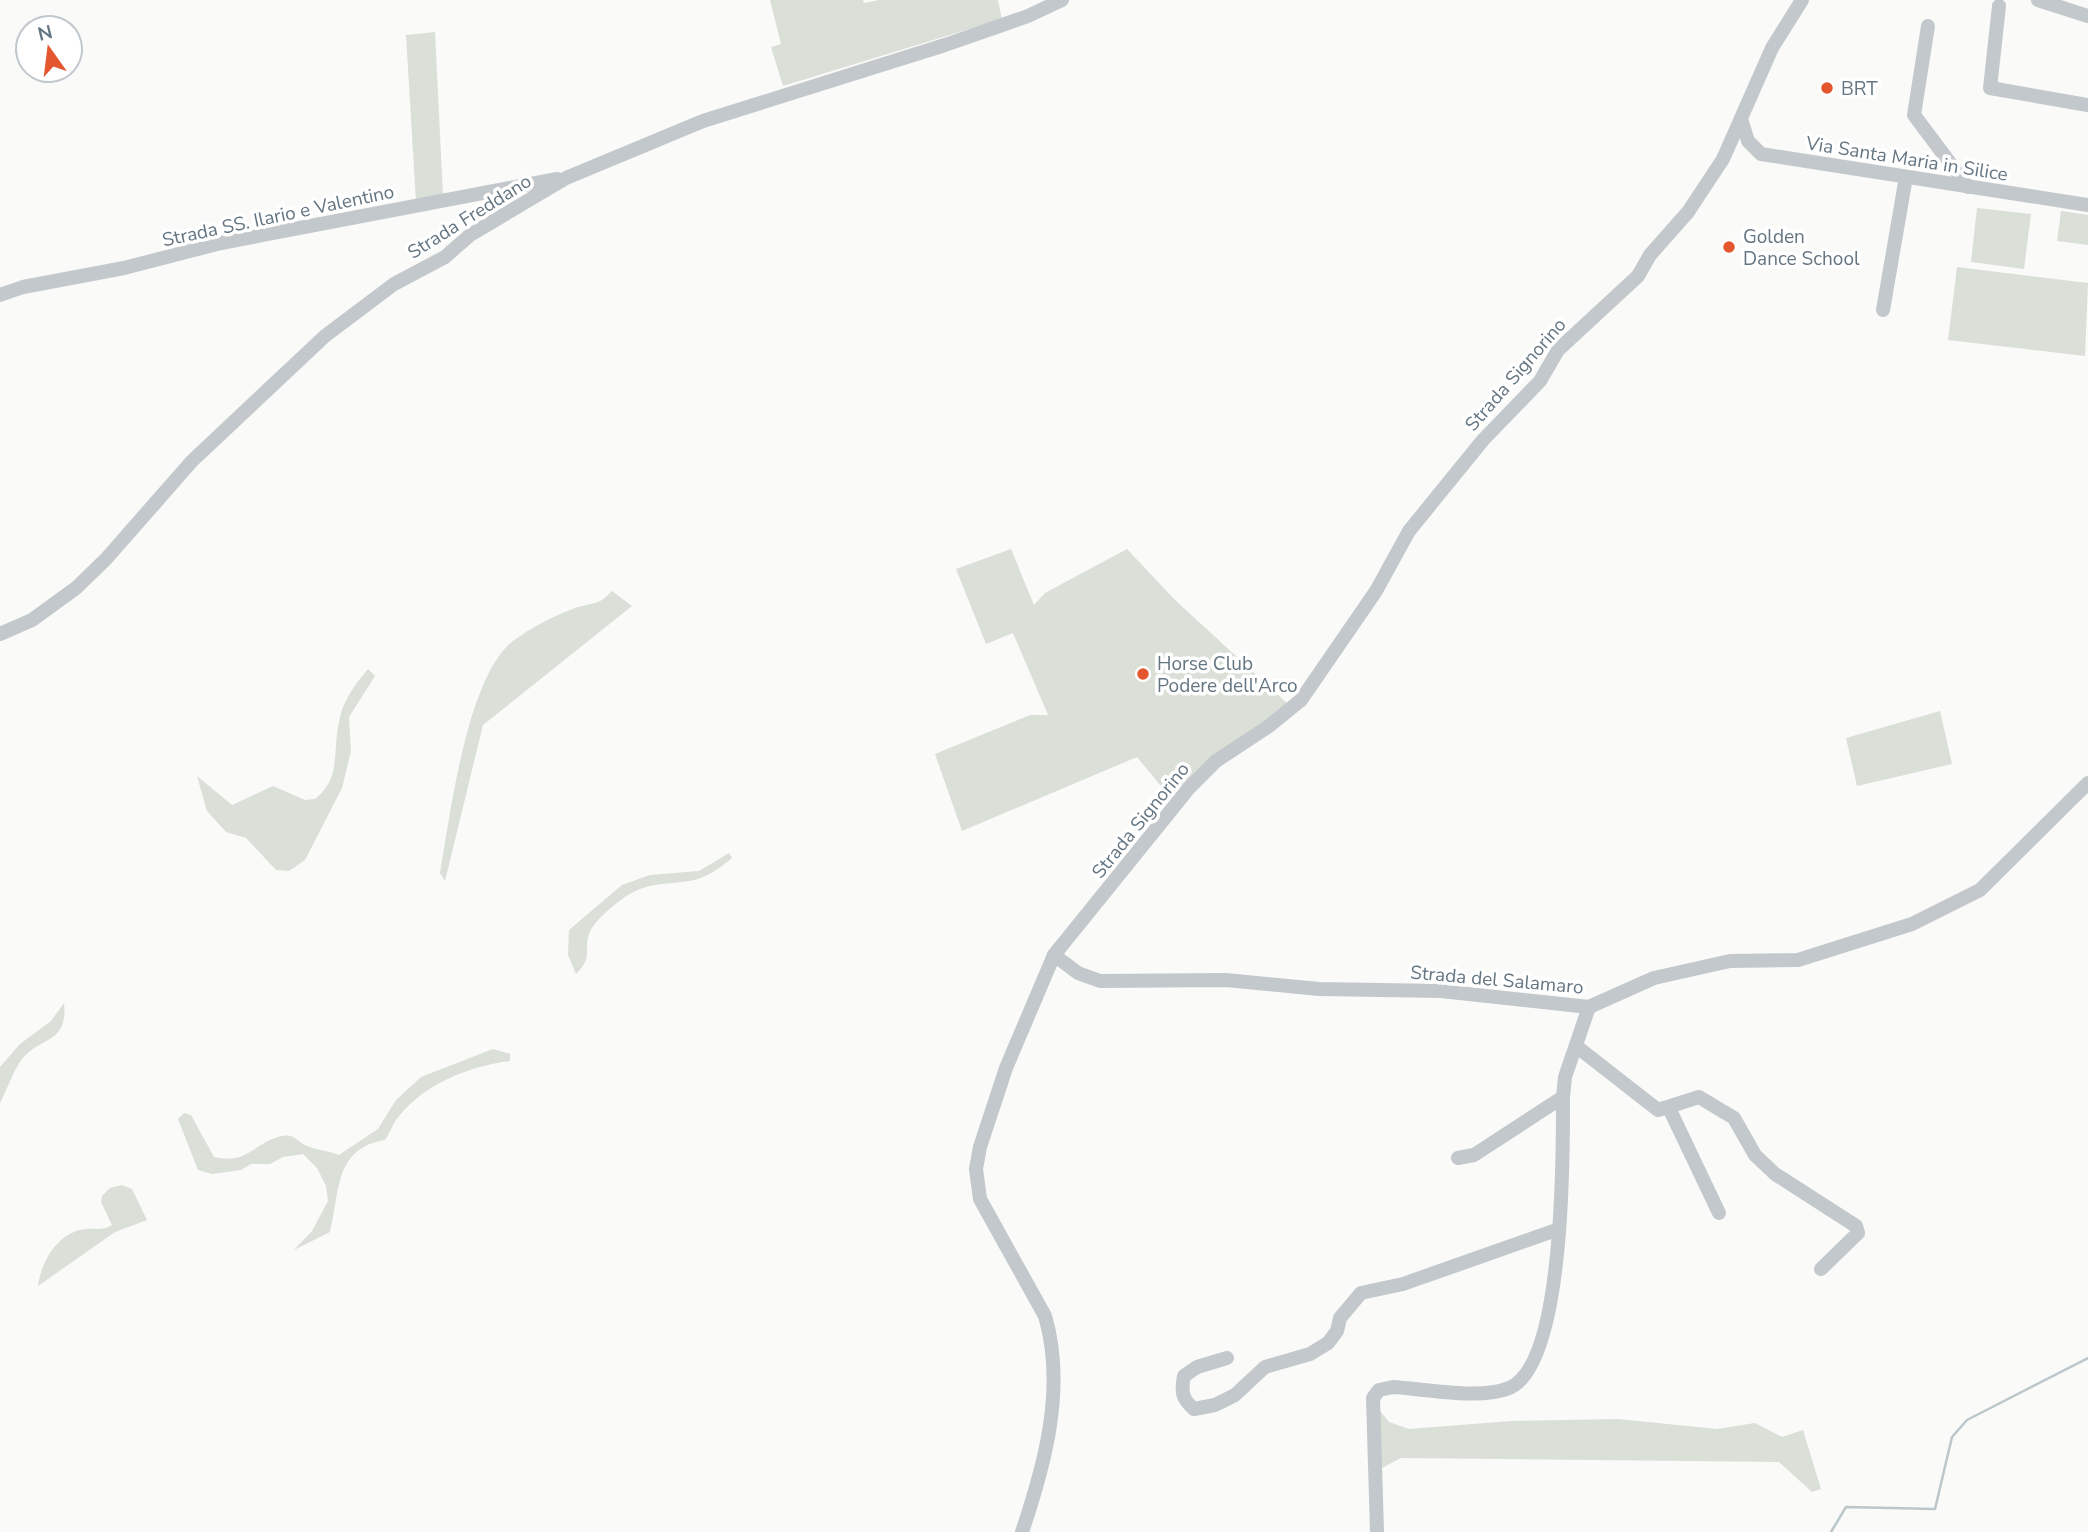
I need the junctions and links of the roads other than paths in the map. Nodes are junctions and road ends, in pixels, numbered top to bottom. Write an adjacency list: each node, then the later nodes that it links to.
1 (1062, 0): 10 (street, Strada Freddano)
2 (1802, 0): 8 (street, Strada Signorino)
3 (2038, 0): 5 (street)
4 (2000, 6): 7 (street)
5 (2088, 16)
6 (1928, 26): 11 (street)
7 (2088, 105)
8 (1741, 119): 9 (street, Via Santa Maria in Silice); 17 (street, Strada Signorino)
9 (1906, 177): 11 (street, Via Santa Maria in Silice); 14 (street)
10 (566, 178): 13 (street, Strada SS. Ilario e Valentino); 15 (street, Strada Freddano)
11 (1968, 187): 12 (street, Via Santa Maria in Silice)
12 (2088, 205)
13 (0, 295)
14 (1883, 310)
15 (0, 634)
16 (2088, 783): 18 (street, Strada del Salamaro)
17 (1054, 955): 18 (street, Strada del Salamaro); 27 (street, Strada Signorino)
18 (1589, 1007): 19 (street)
19 (1576, 1046): 20 (street); 21 (street)
20 (1563, 1097): 22 (street); 24 (street)
21 (1669, 1108): 23 (street); 25 (street)
22 (1458, 1158)
23 (1719, 1213)
24 (1559, 1229): 26 (street); 28 (street)
25 (1821, 1269)
26 (1227, 1357)
27 (1022, 1532)
28 (1377, 1532)

